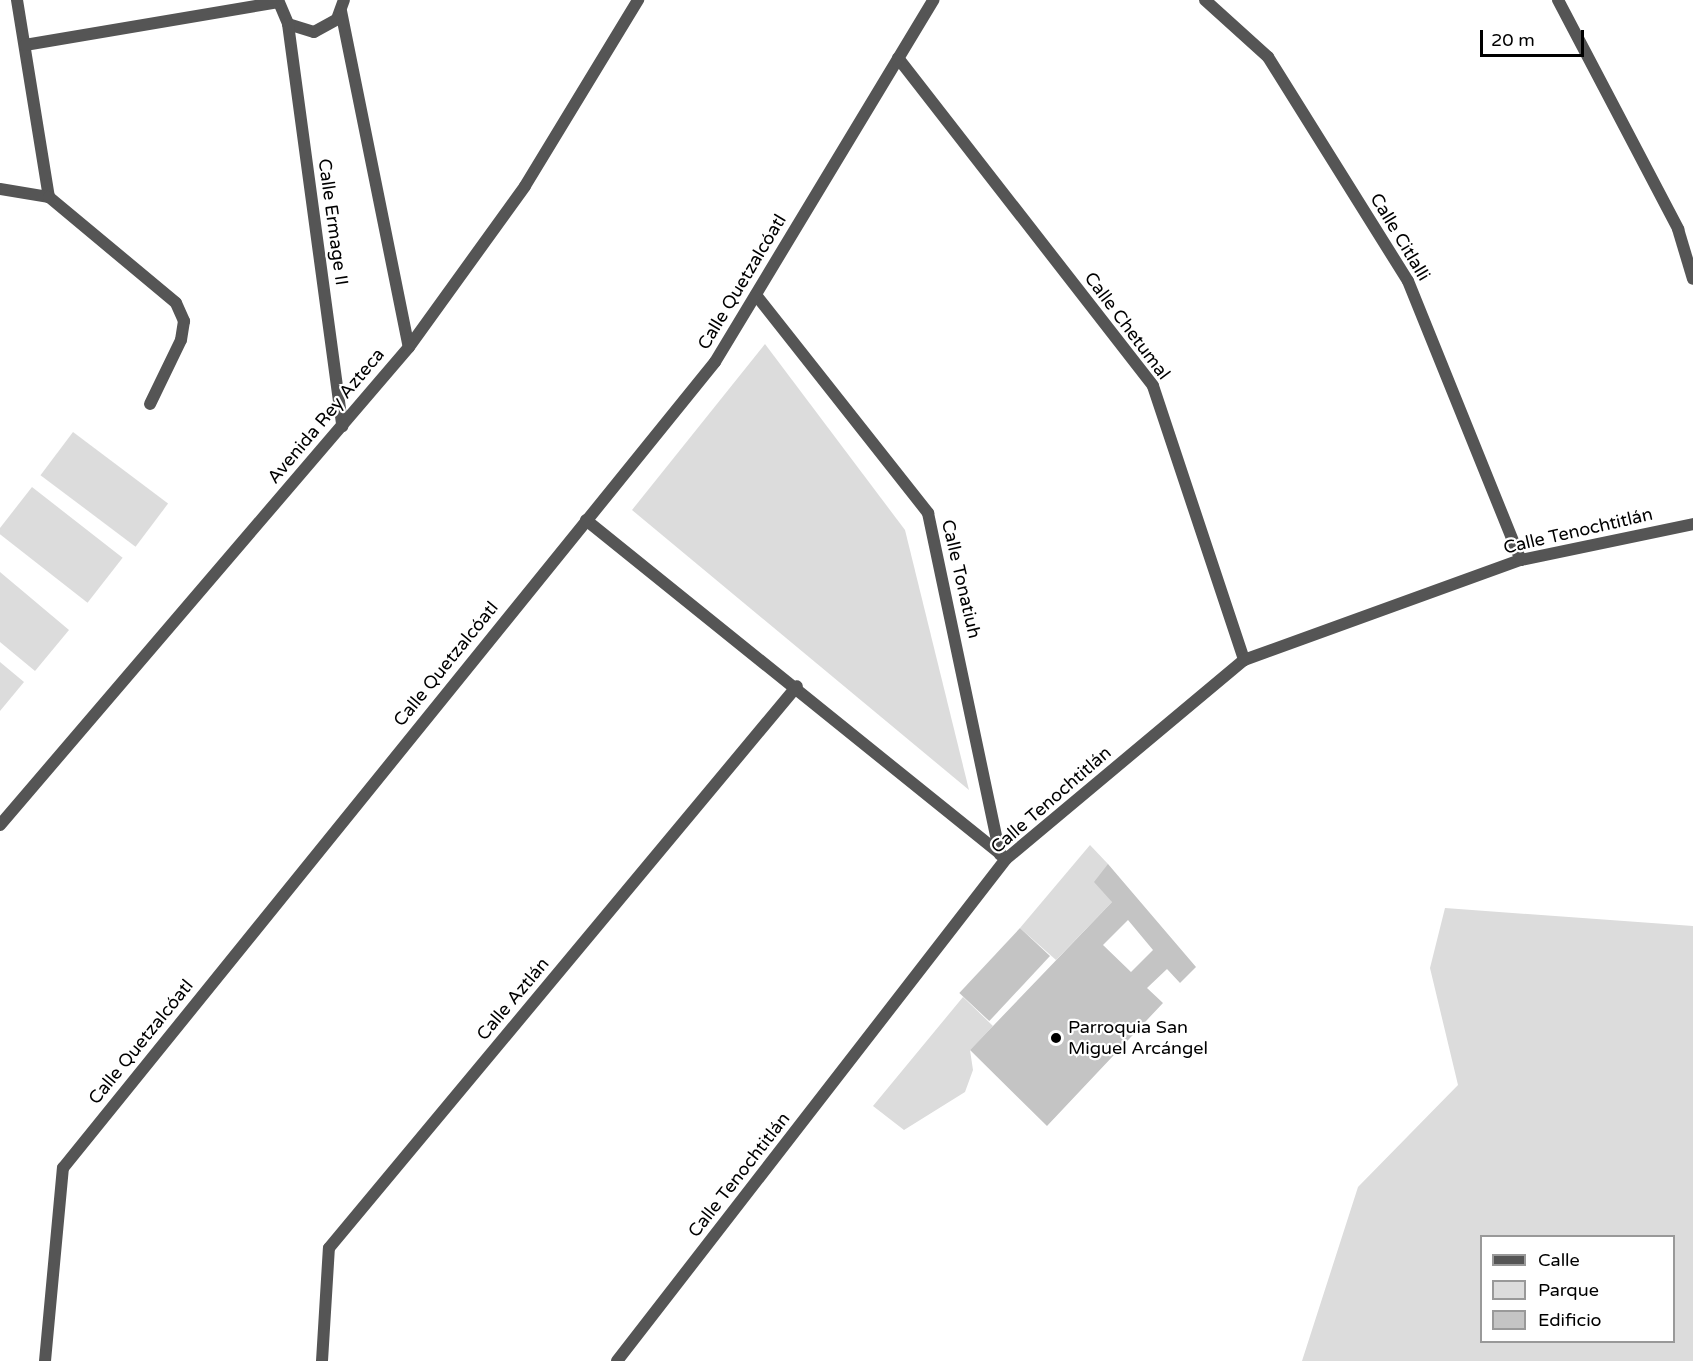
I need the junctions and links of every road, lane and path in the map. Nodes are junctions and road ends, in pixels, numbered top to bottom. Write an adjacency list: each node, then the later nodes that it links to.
1 (17, 0): 9 (street)
2 (638, 0): 15 (street, Avenida Rey Azteca)
3 (933, 0): 10 (street, Calle Quetzalcóatl)
4 (1204, 0): 20 (street, Calle Citlalli)
5 (1558, 0): 13 (street)
6 (278, 1): 8 (street, Calle Ermage II); 9 (street)
7 (343, 5): 8 (street); 15 (street)
8 (288, 24): 17 (street, Calle Ermage II)
9 (25, 45): 12 (street)
10 (898, 58): 14 (street, Calle Quetzalcóatl); 21 (street, Calle Chetumal)
11 (0, 189): 12 (street)
12 (49, 197): 16 (street)
13 (1693, 279)
14 (756, 295): 18 (street, Calle Quetzalcóatl); 24 (street, Calle Tonatiuh)
15 (409, 347): 17 (street, Avenida Rey Azteca)
16 (150, 404)
17 (342, 426): 23 (street, Avenida Rey Azteca)
18 (586, 520): 22 (street); 25 (street, Calle Quetzalcóatl)
19 (1693, 524): 20 (street, Calle Tenochtitlán)
20 (1521, 560): 21 (street, Calle Tenochtitlán)
21 (1244, 660): 24 (street, Calle Tenochtitlán)
22 (797, 686): 24 (street); 26 (street, Calle Aztlán)
23 (0, 825)
24 (1004, 857): 27 (street, Calle Tenochtitlán)
25 (45, 1361)
26 (322, 1361)
27 (617, 1361)

